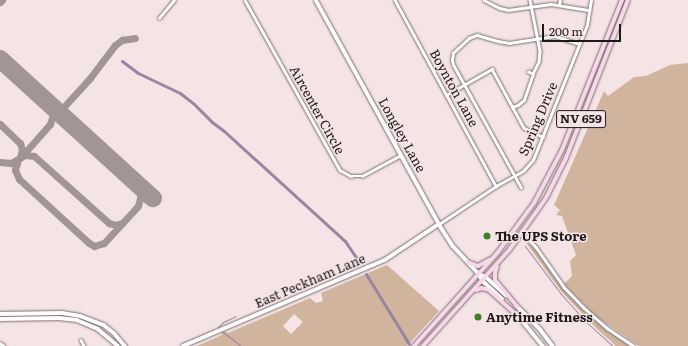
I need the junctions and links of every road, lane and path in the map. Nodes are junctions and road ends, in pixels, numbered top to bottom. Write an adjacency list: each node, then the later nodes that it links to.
1 (174, 0): 14 (street)
2 (245, 0): 23 (street, Aircenter Circle)
3 (316, 0): 23 (main road, Longley Lane)
4 (395, 0): 20 (street, Boynton Lane)
5 (484, 0): 12 (street)
6 (530, 0): 12 (street)
7 (560, 0): 11 (street)
8 (591, 0): 13 (street, Spring Drive)
9 (622, 0): 29 (main road, NV 659)
10 (628, 0): 28 (main road, NV 659)
11 (560, 5): 12 (street); 13 (street)
12 (532, 6): 15 (street)
13 (590, 10): 16 (street, Spring Drive)
14 (159, 18)
15 (538, 38): 16 (street); 18 (street); 19 (street)
16 (579, 44): 22 (street, Spring Drive)
17 (528, 72): 18 (street)
18 (533, 74): 21 (street)
19 (464, 85): 20 (street); 21 (street); 24 (street)
20 (446, 95): 25 (street, Boynton Lane)
21 (512, 106): 22 (street)
22 (543, 137): 24 (street, Spring Drive)
23 (401, 155): 27 (main road, Longley Lane)
24 (515, 176): 25 (street, Spring Drive); 26 (street)
25 (496, 186): 27 (street, Spring Drive)
26 (522, 188)
27 (439, 224): 31 (main road, Longley Lane); 47 (main road, East Peckham Lane)
28 (523, 233): 30 (main road, NV 659); 52 (street)
29 (498, 252): 31 (main road); 32 (main road, NV 659)
30 (502, 259): 33 (main road, NV 659); 36 (main road)
31 (467, 262): 32 (main road, Longley Lane)
32 (479, 274): 33 (main road, Longley Lane); 34 (main road, Longley Lane); 48 (main road, NV 659)
33 (486, 277): 34 (main road, NV 659); 36 (main road, Longley Lane)
34 (483, 281): 35 (main road, NV 659); 38 (main road, Longley Lane)
35 (472, 292): 38 (main road); 49 (main road, NV 659)
36 (518, 307): 51 (main road, Longley Lane)
37 (0, 314): 46 (main road)
38 (518, 315): 50 (main road, Longley Lane)
39 (0, 319): 45 (main road)
40 (82, 340): 42 (street)
41 (0, 343): 43 (street)
42 (83, 345): 44 (street)
43 (4, 346)
44 (78, 346)
45 (118, 346)
46 (125, 346)
47 (183, 346)
48 (414, 346)
49 (423, 346)
50 (545, 346)
51 (553, 346)
52 (634, 346)

